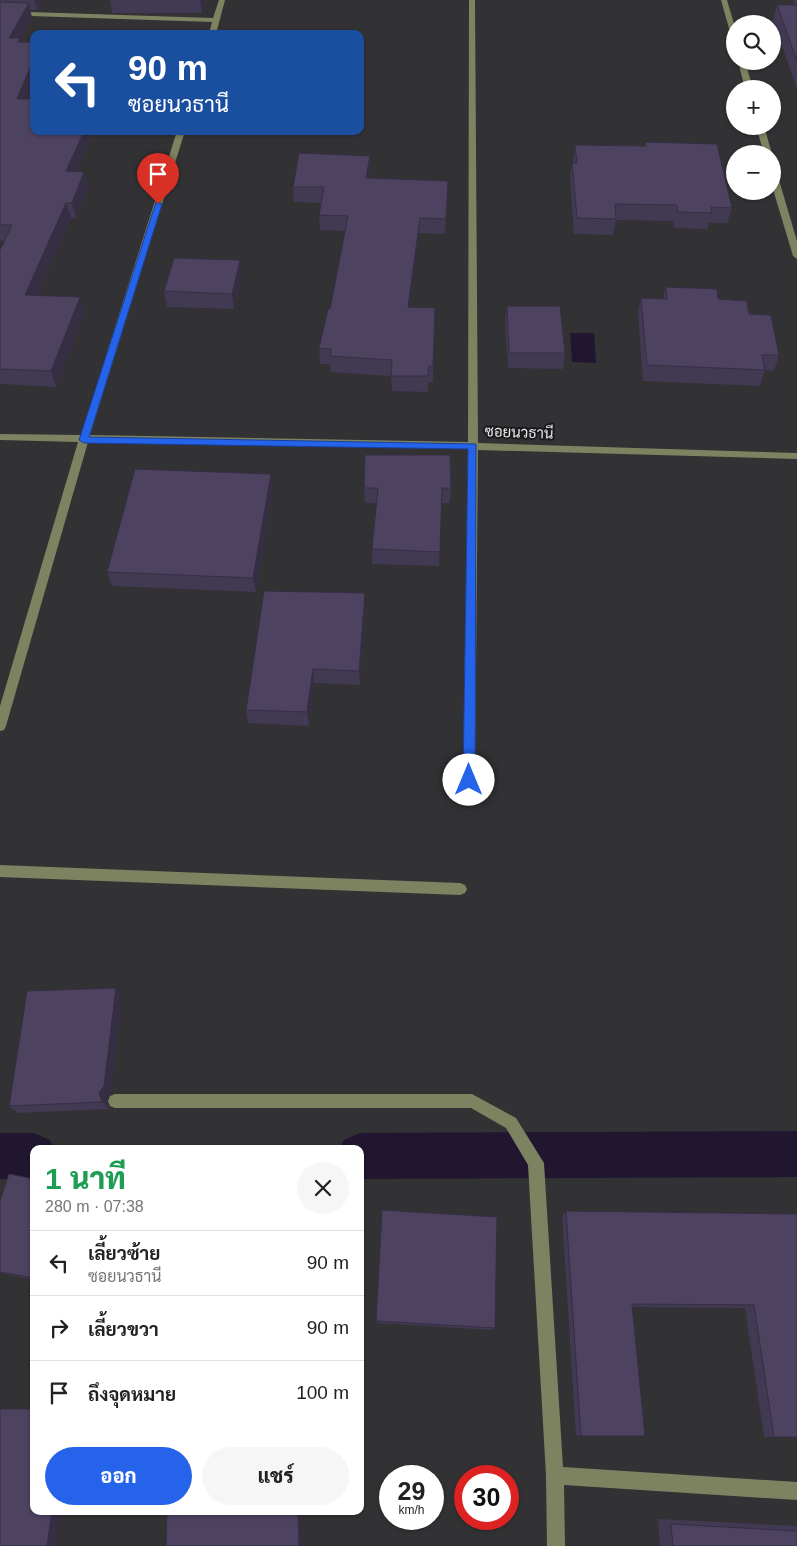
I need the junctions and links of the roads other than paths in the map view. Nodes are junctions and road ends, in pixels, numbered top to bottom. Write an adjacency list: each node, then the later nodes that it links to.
1 (222, 0): 6 (street)
2 (472, 0): 13 (street)
3 (724, 0): 5 (street)
4 (0, 13): 6 (street)
5 (728, 15)
6 (217, 20): 7 (street)
7 (213, 30)
8 (180, 135): 12 (street)
9 (781, 200): 10 (street)
10 (797, 256)
11 (0, 437): 12 (street, ซอยนวธานี)
12 (84, 440): 13 (street, ซอยนวธานี); 15 (street)
13 (473, 446): 14 (street, ซอยนวธานี); 16 (street)
14 (797, 456)
15 (0, 726)
16 (469, 780)
17 (0, 871): 18 (street)
18 (460, 889)
19 (116, 1101): 20 (street)
20 (555, 1475): 21 (street); 22 (street)
21 (797, 1491)
22 (556, 1546)

